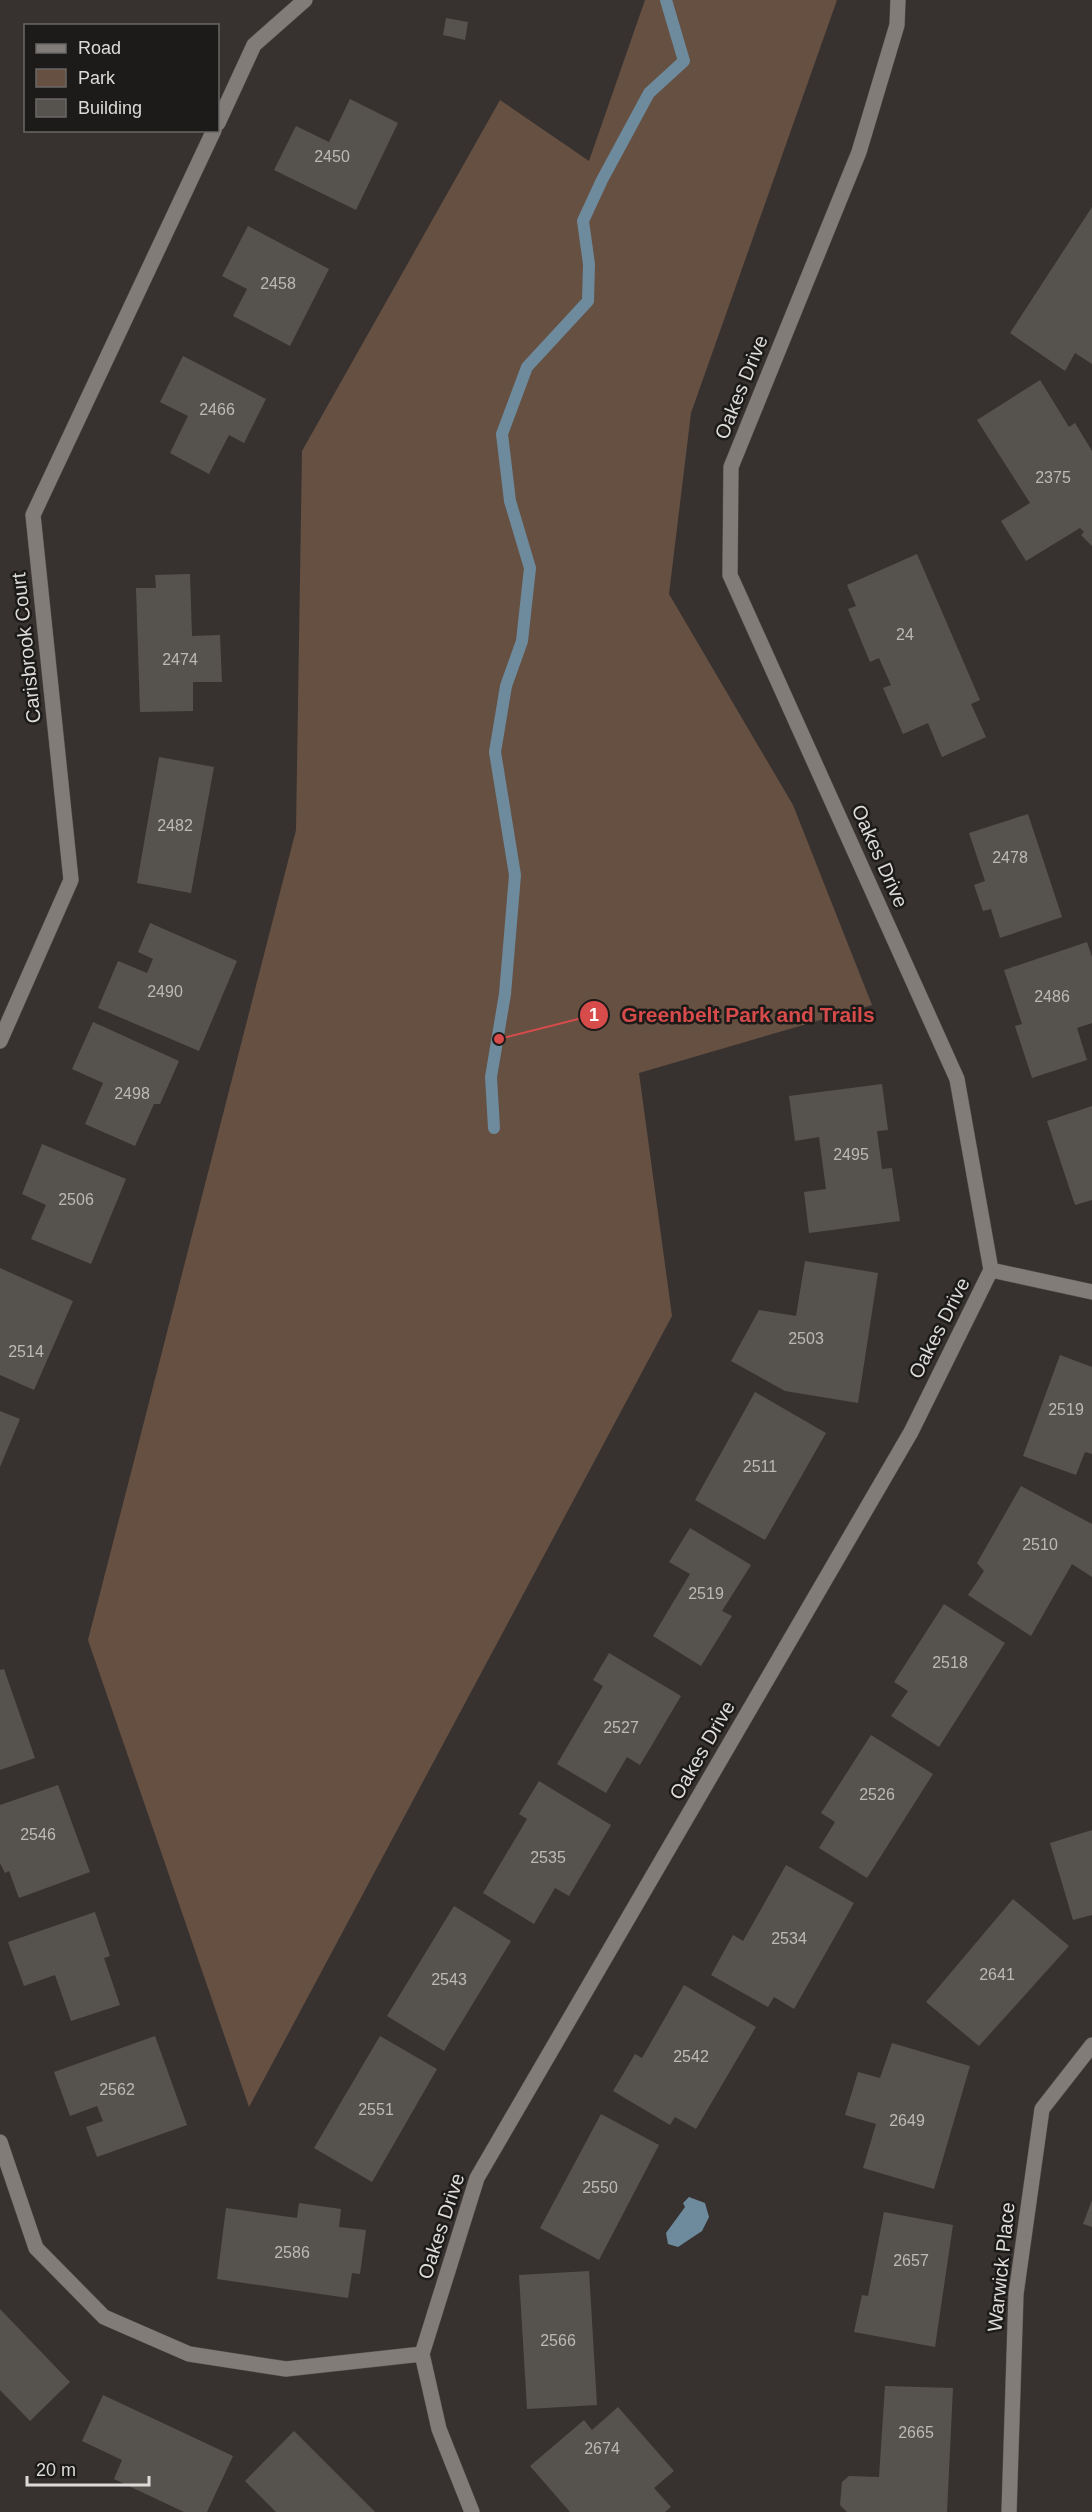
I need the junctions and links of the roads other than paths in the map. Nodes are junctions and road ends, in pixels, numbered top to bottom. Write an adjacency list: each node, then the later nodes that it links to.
1 (305, 0): 3 (street)
2 (898, 0): 6 (street, Oakes Drive)
3 (219, 121)
4 (213, 132): 5 (street, Carisbrook Court)
5 (0, 1041)
6 (991, 1270): 7 (street); 10 (street, Oakes Drive)
7 (1092, 1292)
8 (1092, 2045): 12 (street, Warwick Place)
9 (0, 2142): 10 (street)
10 (422, 2354): 11 (street)
11 (472, 2512)
12 (1009, 2512)

